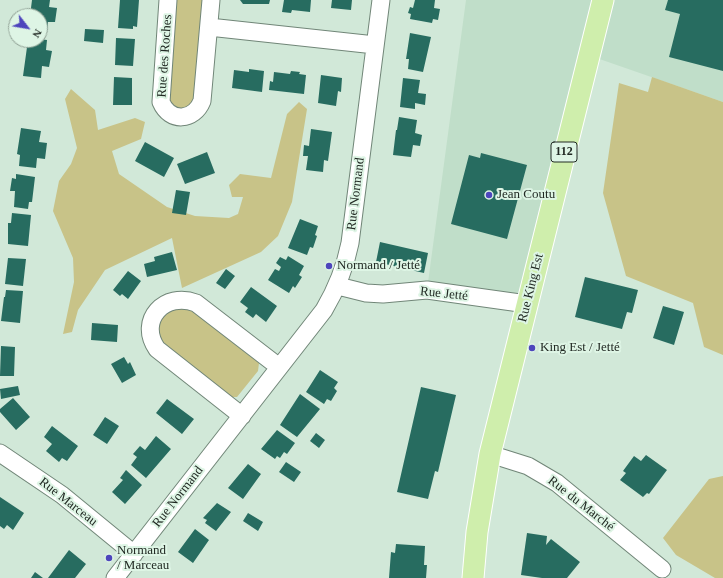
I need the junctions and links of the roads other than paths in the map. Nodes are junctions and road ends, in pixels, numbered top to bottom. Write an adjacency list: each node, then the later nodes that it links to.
1 (168, 0): 5 (street, Rue des Roches)
2 (211, 0): 5 (street, Rue des Roches)
3 (381, 0): 6 (street, Rue Normand)
4 (603, 0): 8 (main road, Rue King Est / 112)
5 (209, 27): 6 (street)
6 (375, 45): 7 (street, Rue Normand)
7 (338, 286): 8 (street, Rue Jetté); 9 (street, Rue Normand)
8 (527, 304): 12 (main road, Rue King Est / 112)
9 (279, 367): 10 (street, Rue Normand); 10 (street)
10 (242, 416): 13 (street, Rue Normand)
11 (0, 453): 13 (street, Rue Marceau)
12 (490, 454): 14 (street, Rue du Marché); 16 (main road, Rue King Est / 112)
13 (134, 554): 15 (street, Rue Normand)
14 (662, 569)
15 (115, 578)
16 (473, 578)

